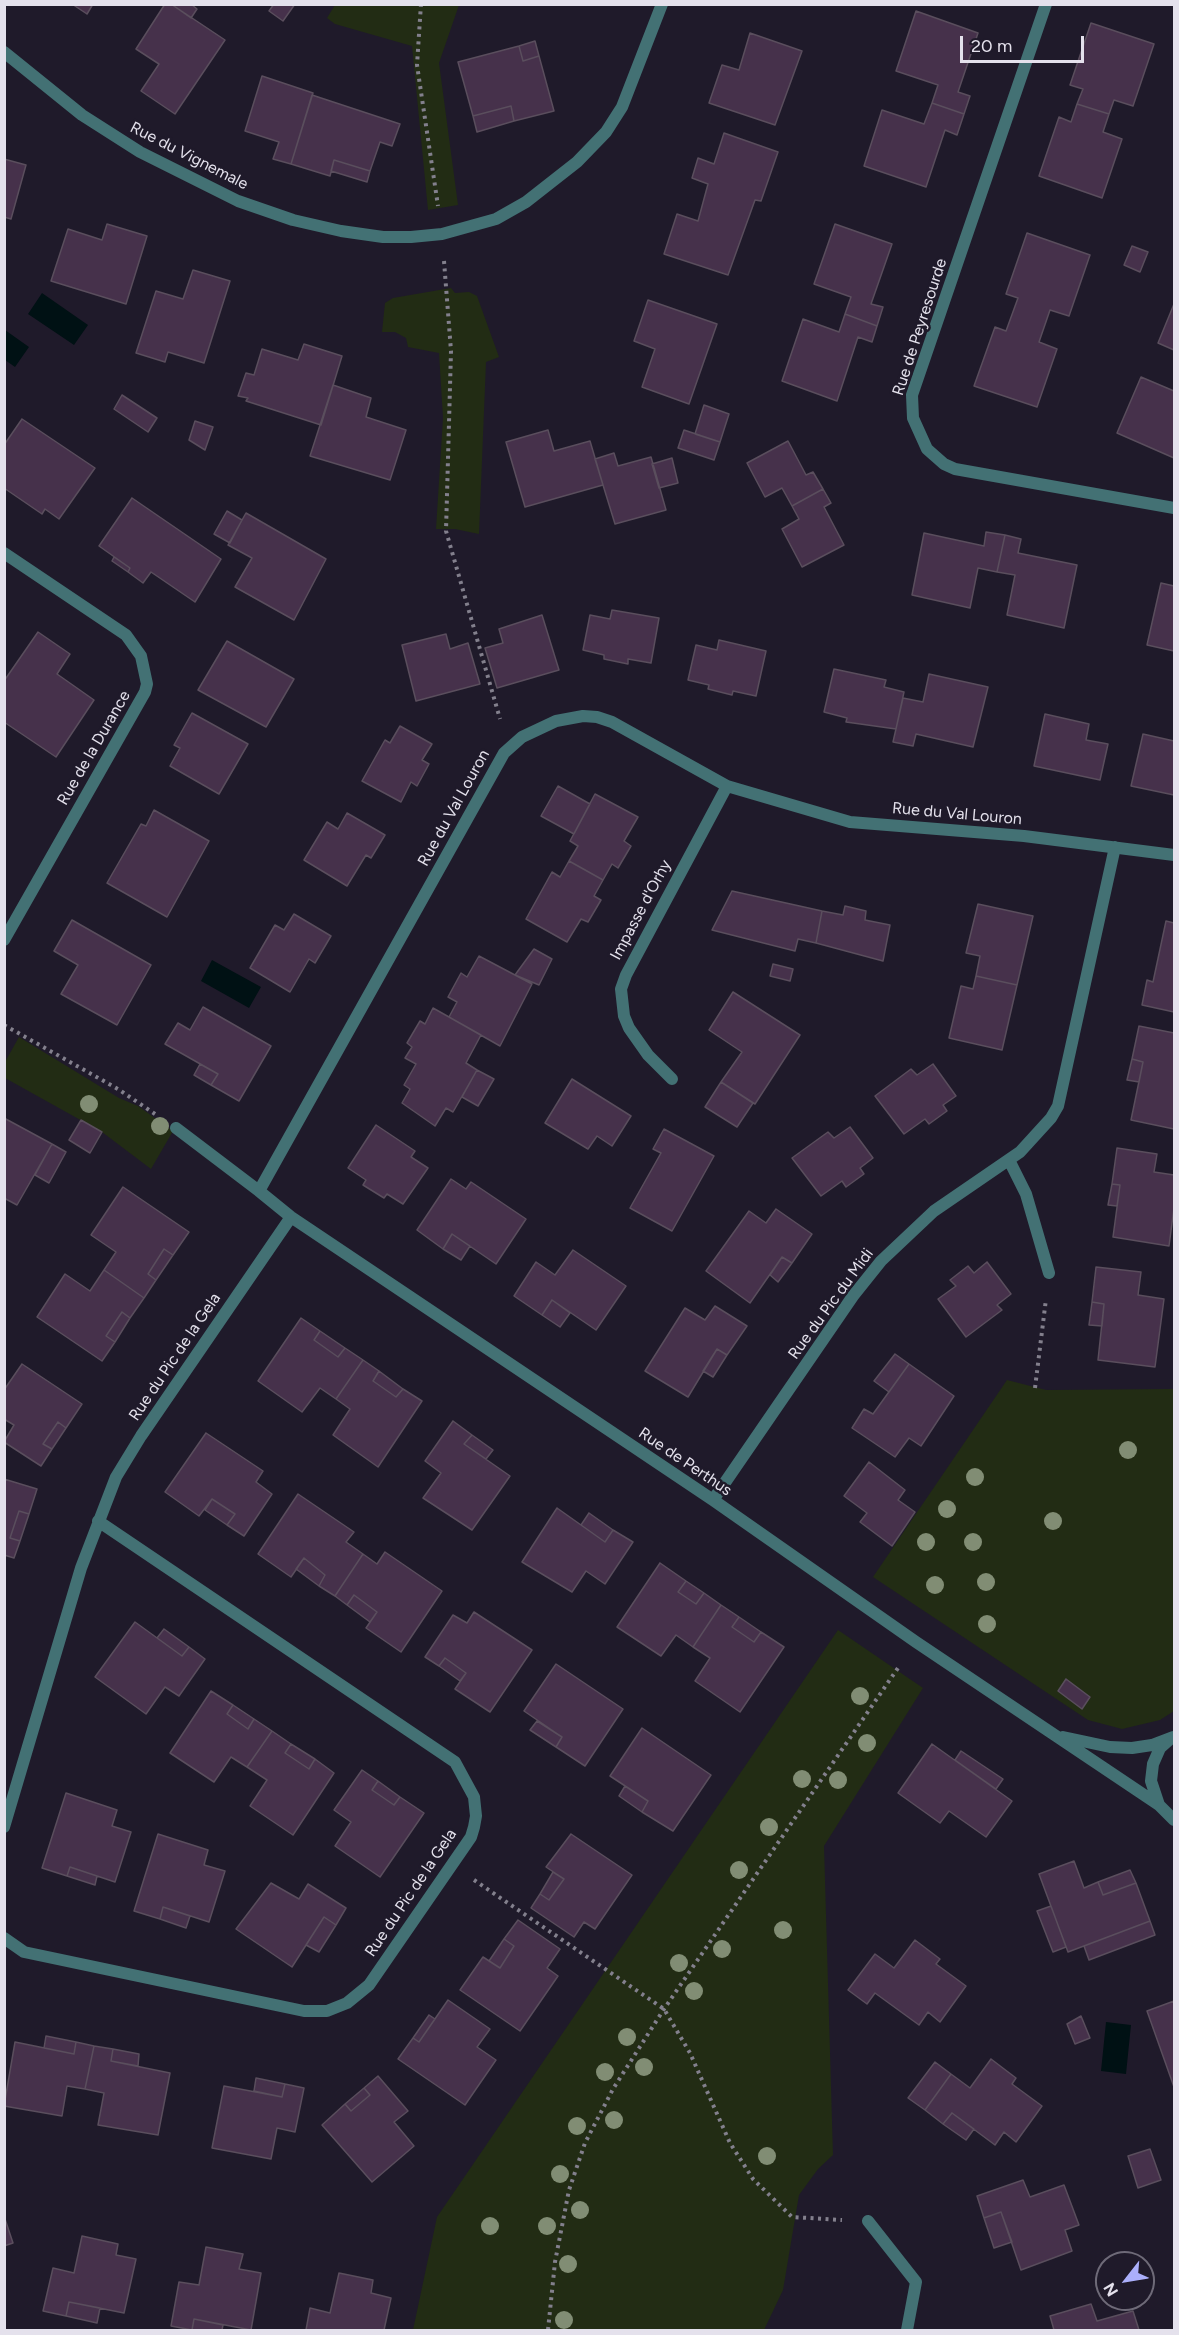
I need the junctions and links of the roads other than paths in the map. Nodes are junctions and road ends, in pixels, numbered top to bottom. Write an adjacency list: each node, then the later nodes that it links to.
1 (662, 4): 3 (street, Rue du Vignemale)
2 (1046, 4): 4 (street, Rue de Peyresourde)
3 (4, 52)
4 (1174, 508)
5 (4, 553): 9 (street, Rue de la Durance)
6 (727, 786): 7 (street, Rue du Val Louron); 10 (street, Impasse d'Orhy); 13 (street, Rue du Val Louron)
7 (1115, 847): 8 (street); 12 (street, Rue du Pic du Midi)
8 (1174, 855)
9 (4, 940)
10 (672, 1078)
11 (176, 1128): 13 (street)
12 (1009, 1160): 15 (street); 16 (street, Rue du Pic du Midi)
13 (259, 1191): 14 (street)
14 (291, 1217): 16 (street, Rue de Perthus); 17 (street, Rue du Pic de la Gela)
15 (1049, 1273)
16 (713, 1500): 18 (street, Rue de Perthus)
17 (99, 1521): 22 (street, Rue du Pic de la Gela); 23 (street, Rue du Pic de la Gela)
18 (1059, 1736): 19 (street, Rue de Perthus); 20 (street, Rue de Perthus)
19 (1174, 1736): 20 (street)
20 (1159, 1804): 21 (street, Rue de Perthus)
21 (1174, 1820)
22 (4, 1827)
23 (4, 1938)
24 (868, 2221): 25 (street)
25 (907, 2331)

